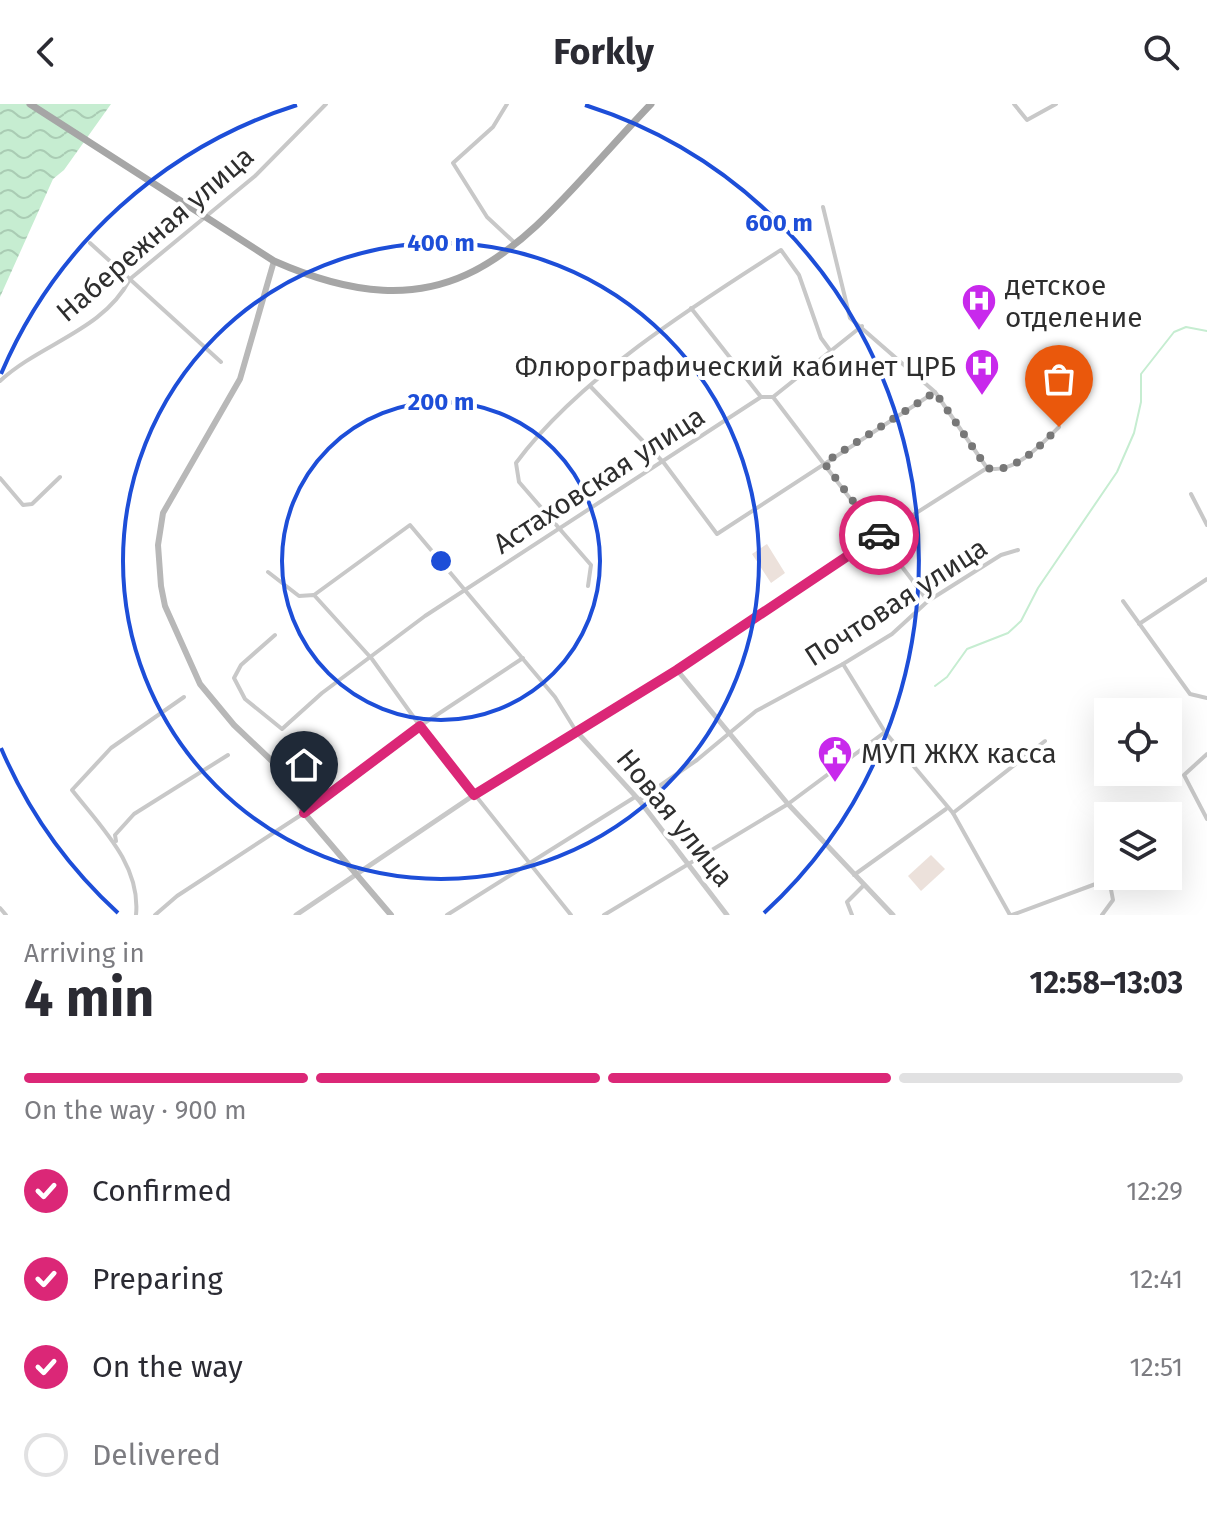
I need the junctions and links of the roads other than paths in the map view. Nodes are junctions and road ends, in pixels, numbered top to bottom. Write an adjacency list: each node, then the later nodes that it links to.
1 (30, 104): 8 (main road)
2 (326, 104): 8 (street, Набережная улица)
3 (507, 104): 10 (street)
4 (651, 104): 10 (main road)
5 (1056, 104): 6 (street)
6 (1015, 106)
7 (823, 207): 14 (street)
8 (204, 217): 11 (main road); 12 (street, Набережная улица)
9 (90, 243): 12 (street)
10 (516, 244): 11 (main road)
11 (274, 261): 59 (main road)
12 (130, 279): 16 (street); 17 (street, Набережная улица)
13 (691, 308): 15 (street); 18 (street); 20 (street)
14 (862, 326): 15 (street); 19 (street)
15 (832, 353): 21 (street)
16 (221, 362)
17 (0, 381)
18 (591, 387): 23 (street); 30 (street)
19 (935, 392): 24 (street); 25 (street)
20 (761, 397): 21 (street); 23 (street, Астаховская улица)
21 (773, 397): 24 (street)
22 (1059, 427): 25 (street)
23 (664, 463): 24 (street); 30 (street, Астаховская улица)
24 (824, 463): 31 (street)
25 (987, 468): 31 (street)
26 (60, 477): 27 (street)
27 (0, 478)
28 (1191, 494): 29 (street)
29 (1207, 525)
30 (559, 530): 35 (street); 36 (street, Астаховская улица)
31 (880, 536): 38 (street); 45 (street)
32 (1018, 550): 38 (street, Почтовая улица)
33 (268, 572): 37 (street)
34 (1207, 579): 40 (street)
35 (588, 586)
36 (466, 592): 37 (street, Новая улица); 42 (street, Новая улица); 43 (street, Астаховская улица)
37 (314, 595): 43 (street)
38 (928, 601): 44 (street, Почтовая улица)
39 (1123, 601): 40 (street)
40 (1139, 624): 47 (street)
41 (275, 635): 43 (street, Астаховская улица)
42 (523, 658): 48 (street); 49 (street, Новая улица)
43 (372, 659): 48 (street)
44 (843, 664): 50 (street); 51 (street, Почтовая улица)
45 (677, 670): 49 (street); 51 (street)
46 (184, 697): 62 (street)
47 (1207, 698)
48 (420, 726): 55 (street); 59 (street)
49 (576, 731): 55 (street); 56 (street, Новая улица)
50 (885, 732): 57 (street); 58 (street)
51 (728, 733): 56 (street, Почтовая улица); 57 (street)
52 (1045, 741): 60 (street)
53 (1207, 754): 61 (street)
54 (228, 755): 62 (street)
55 (474, 795): 63 (street); 65 (street)
56 (637, 798): 63 (street, Почтовая улица); 64 (street, Новая улица)
57 (788, 804): 64 (street); 66 (street)
58 (946, 809): 60 (street); 66 (street)
59 (304, 813): 65 (main road); 71 (street)
60 (953, 813): 80 (street)
61 (1207, 819)
62 (116, 843): 70 (street)
63 (532, 862): 74 (street, Почтовая улица); 75 (street)
64 (690, 864): 76 (street); 77 (street, Новая улица)
65 (357, 871): 72 (street); 73 (main road)
66 (854, 875): 67 (street)
67 (864, 885): 78 (street); 79 (street)
68 (0, 908): 69 (street)
69 (6, 915)
70 (136, 915)
71 (155, 915)
72 (296, 915)
73 (391, 915)
74 (447, 915)
75 (571, 915)
76 (604, 915)
77 (727, 915)
78 (852, 915)
79 (893, 915)
80 (1011, 915): 81 (street)
81 (1102, 915)

